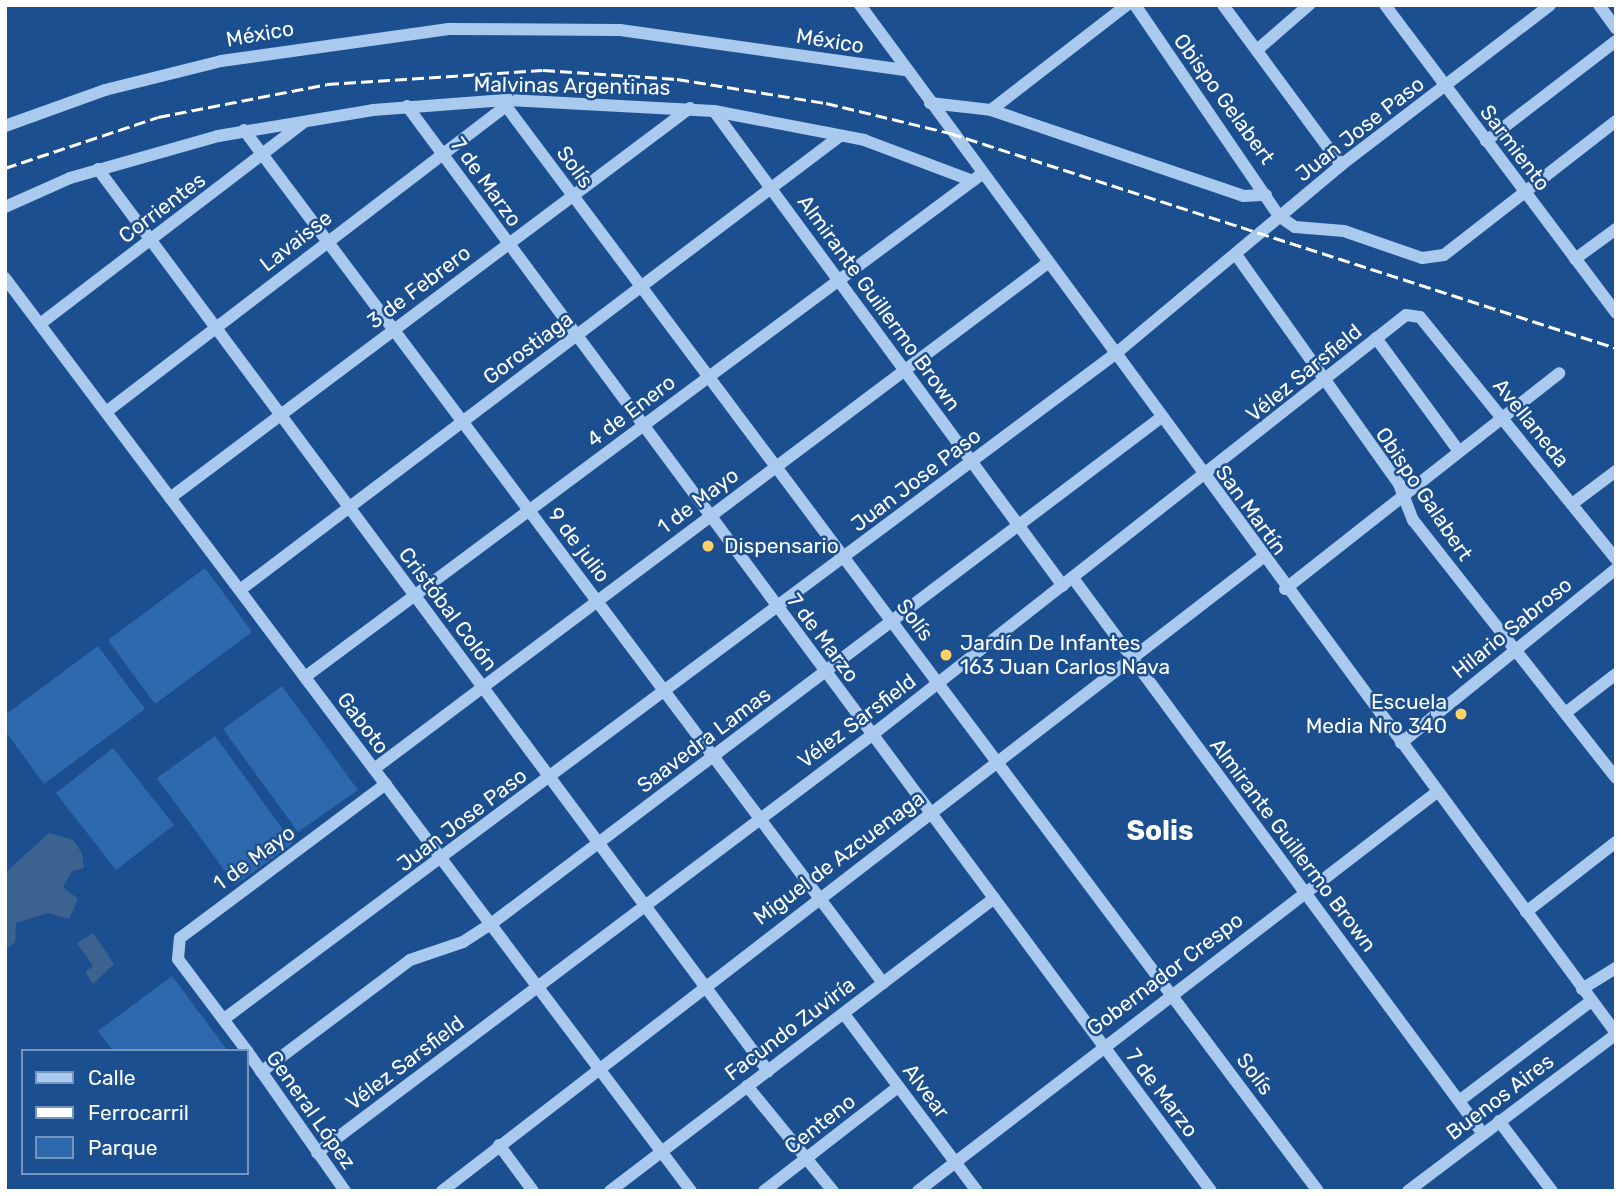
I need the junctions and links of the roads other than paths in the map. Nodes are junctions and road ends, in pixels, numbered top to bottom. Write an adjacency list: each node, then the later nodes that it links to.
1 (860, 5): 12 (street, San Martín)
2 (1127, 5): 18 (street)
3 (1135, 5): 33 (street, Obispo Gelabert)
4 (1223, 5): 11 (street)
5 (1309, 5): 11 (street)
6 (1385, 5): 13 (street, Sarmiento)
7 (1550, 5): 13 (street, Juan Jose Paso)
8 (1599, 5): 9 (street)
9 (1616, 28)
10 (1616, 41): 25 (street)
11 (1257, 50): 28 (street)
12 (905, 70): 15 (street, San Martín); 22 (street, México)
13 (1445, 87): 25 (street, Sarmiento); 28 (street, Juan Jose Paso)
14 (506, 103): 16 (street, Malvinas Argentinas); 17 (street, Malvinas Argentinas); 26 (street, Lavaisse); 34 (street, Solís)
15 (930, 103): 18 (street); 30 (street, San Martín)
16 (407, 106): 20 (street, Malvinas Argentinas); 26 (street, 7 de Marzo)
17 (690, 108): 19 (street, Malvinas Argentinas); 34 (street, 3 de Febrero)
18 (991, 110): 33 (street)
19 (714, 111): 24 (street, Malvinas Argentinas); 31 (street, Almirante Guillermo Brown)
20 (306, 120): 23 (street, Malvinas Argentinas); 27 (street, Corrientes)
21 (1616, 121): 32 (street)
22 (5, 126)
23 (244, 130): 27 (street, 9 de julio); 29 (street, Malvinas Argentinas)
24 (840, 136): 30 (street, Malvinas Argentinas); 31 (street, Gorostiaga)
25 (1486, 141): 32 (street, Sarmiento)
26 (441, 153): 39 (street, Lavaisse); 40 (street, 7 de Marzo)
27 (262, 156): 38 (street, Corrientes); 39 (street, 9 de julio)
28 (1341, 165): 36 (street, Juan Jose Paso)
29 (98, 169): 35 (street, Malvinas Argentinas); 38 (street, Cristóbal Colón)
30 (977, 178): 43 (street, San Martín); 45 (street, 4 de Enero)
31 (771, 188): 45 (street, Almirante Guillermo Brown); 46 (street, Gorostiaga)
32 (1525, 192): 36 (street); 42 (street, Sarmiento)
33 (1266, 195): 36 (street, Obispo Gelabert)
34 (573, 197): 40 (street, 3 de Febrero); 46 (street, Solís)
35 (5, 207)
36 (1279, 216): 41 (street, Juan Jose Paso)
37 (1616, 229): 42 (street)
38 (151, 241): 49 (street, Corrientes); 50 (street, Cristóbal Colón)
39 (327, 242): 50 (street, Lavaisse); 51 (street, 9 de julio)
40 (508, 244): 51 (street, 3 de Febrero); 52 (street, 7 de Marzo)
41 (1237, 256): 54 (street, Juan Jose Paso); 58 (street, Obispo Galabert)
42 (1575, 259): 47 (street, Sarmiento)
43 (1045, 265): 54 (street, San Martín); 55 (street, 1 de Mayo)
44 (5, 278): 49 (street, Gaboto)
45 (839, 281): 55 (street, Almirante Guillermo Brown); 57 (street, 4 de Enero)
46 (641, 287): 52 (street, Gorostiaga); 57 (street, Solís)
47 (1616, 313)
48 (1414, 314): 53 (street, Vélez Sarsfield); 61 (street, Avellaneda)
49 (40, 324): 59 (street, Gaboto)
50 (215, 328): 59 (street, Lavaisse); 60 (street, Cristóbal Colón)
51 (393, 330): 60 (street, 3 de Febrero); 63 (street, 9 de julio)
52 (576, 336): 63 (street, Gorostiaga); 64 (street, 7 de Marzo)
53 (1376, 338): 58 (street, Vélez Sarsfield); 65 (street)
54 (1114, 355): 62 (street, San Martín); 66 (street, Juan Jose Paso)
55 (905, 370): 66 (street, Almirante Guillermo Brown); 67 (street, 1 de Mayo)
56 (1559, 373): 61 (street)
57 (709, 377): 64 (street, 4 de Enero); 67 (street, Solís)
58 (1324, 381): 69 (street, Vélez Sarsfield); 70 (street, Obispo Galabert)
59 (106, 412): 71 (street, Gaboto)
60 (281, 415): 71 (street, 3 de Febrero); 73 (street, Cristóbal Colón)
61 (1501, 417): 65 (street); 72 (street, Avellaneda)
62 (1159, 419): 69 (street, San Martín); 76 (street, Saavedra Lamas)
63 (462, 422): 73 (street, Gorostiaga); 74 (street, 9 de julio)
64 (642, 427): 74 (street, 4 de Enero); 75 (street, 7 de Marzo)
65 (1458, 450): 70 (street)
66 (972, 462): 76 (street, Almirante Guillermo Brown); 77 (street, Juan Jose Paso)
67 (776, 467): 75 (street, 1 de Mayo); 77 (street, Solís)
68 (1616, 471): 72 (street)
69 (1204, 478): 78 (street, San Martín); 81 (street, Vélez Sarsfield)
70 (1403, 497): 82 (street); 88 (street, Obispo Galabert)
71 (170, 498): 83 (street, Gaboto)
72 (1573, 504): 79 (street, Avellaneda)
73 (349, 508): 83 (street, Gorostiaga); 84 (street, Cristóbal Colón)
74 (529, 511): 84 (street, 4 de Enero); 85 (street, 9 de julio)
75 (709, 517): 85 (street, 1 de Mayo); 86 (street, 7 de Marzo)
76 (1019, 526): 81 (street, Almirante Guillermo Brown); 87 (street, Saavedra Lamas)
77 (844, 558): 86 (street, Juan Jose Paso); 87 (street, Solís)
78 (1262, 558): 82 (street, San Martín); 89 (street, Miguel de Azcuenaga)
79 (1616, 559)
80 (1616, 569): 88 (street, Hilario Sabroso)
81 (1068, 582): 89 (street, Almirante Guillermo Brown); 93 (street, Vélez Sarsfield)
82 (1285, 589): 98 (street, San Martín)
83 (240, 590): 92 (street, Gaboto)
84 (414, 596): 92 (street, 4 de Enero); 94 (street, Cristóbal Colón)
85 (597, 600): 94 (street, 1 de Mayo); 95 (street, 9 de julio)
86 (776, 609): 90 (street, 7 de Marzo); 95 (street, Juan Jose Paso)
87 (892, 622): 90 (street, Saavedra Lamas); 93 (street, Solís)
88 (1516, 650): 96 (street, Obispo Galabert); 98 (street, Hilario Sabroso)
89 (1131, 657): 100 (street, Miguel de Azcuenaga); 111 (street, Almirante Guillermo Brown)
90 (825, 672): 97 (street, 7 de Marzo); 99 (street, Saavedra Lamas)
91 (1616, 674): 96 (street)
92 (305, 677): 101 (street, Gaboto)
93 (938, 683): 97 (street, Vélez Sarsfield); 100 (street, Solís)
94 (482, 687): 101 (street, 1 de Mayo); 102 (street, Cristóbal Colón)
95 (664, 691): 99 (street, 9 de julio); 102 (street, Juan Jose Paso)
96 (1568, 711): 103 (street, Obispo Galabert)
97 (872, 735): 106 (street, 7 de Marzo); 107 (street, Vélez Sarsfield)
98 (1401, 743): 105 (street, San Martín)
99 (713, 756): 107 (street, 9 de julio); 109 (street, Saavedra Lamas)
100 (996, 761): 106 (street, Miguel de Azcuenaga); 123 (street, Solís)
101 (374, 769): 104 (street, Gaboto)
102 (550, 778): 109 (street, Cristóbal Colón); 110 (street, Juan Jose Paso)
103 (1616, 778)
104 (386, 784): 110 (street, Gaboto); 117 (street, 1 de Mayo)
105 (1437, 792): 111 (street, Gobernador Crespo); 115 (street, San Martín)
106 (931, 812): 112 (street, Miguel de Azcuenaga); 113 (street, 7 de Marzo)
107 (760, 819): 112 (street, 9 de julio); 114 (street, Vélez Sarsfield)
108 (1616, 842): 115 (street)
109 (599, 844): 114 (street, Cristóbal Colón); 116 (street, Saavedra Lamas)
110 (442, 859): 116 (street, Gaboto); 126 (street, Juan Jose Paso)
111 (1306, 893): 123 (street, Gobernador Crespo); 136 (street, Almirante Guillermo Brown)
112 (819, 897): 119 (street, 9 de julio); 120 (street, Miguel de Azcuenaga)
113 (994, 898): 119 (street, Facundo Zuviría); 128 (street, 7 de Marzo)
114 (645, 906): 120 (street, Cristóbal Colón); 121 (street, Vélez Sarsfield)
115 (1526, 912): 122 (street, San Martín)
116 (491, 924): 121 (street, Gaboto); 133 (street, Saavedra Lamas)
117 (180, 938): 126 (street, General López)
118 (1616, 968): 122 (street)
119 (883, 983): 125 (street, Facundo Zuviría)
120 (704, 985): 131 (street, Miguel de Azcuenaga); 132 (street, Cristóbal Colón)
121 (538, 987): 131 (street, Gaboto); 141 (street, Vélez Sarsfield)
122 (1582, 989): 124 (street, San Martín)
123 (1171, 994): 128 (street, Gobernador Crespo); 154 (street, Solís)
124 (1591, 1001): 127 (street, San Martín); 136 (street)
125 (844, 1014): 132 (street, Facundo Zuviría); 135 (street, Alvear)
126 (224, 1019): 129 (street, General López)
127 (1616, 1034): 137 (street, Buenos Aires)
128 (1103, 1045): 143 (street, Gobernador Crespo); 153 (street, 7 de Marzo)
129 (246, 1049)
130 (248, 1052): 133 (street, General López)
131 (598, 1066): 139 (street, Miguel de Azcuenaga); 140 (street, Gaboto)
132 (768, 1071): 134 (street, Facundo Zuviría)
133 (261, 1072): 141 (street, General López)
134 (747, 1086): 140 (street, Facundo Zuviría); 142 (street)
135 (898, 1087): 142 (street, Centeno); 143 (street, Alvear)
136 (1459, 1101): 138 (street, Almirante Guillermo Brown)
137 (1500, 1122): 138 (street, Buenos Aires); 156 (street)
138 (1483, 1134): 155 (street, Buenos Aires)
139 (499, 1145): 145 (street, Miguel de Azcuenaga); 146 (street)
140 (660, 1151): 147 (street, Facundo Zuviría); 148 (street, Gaboto)
141 (317, 1153): 144 (street, General López)
142 (806, 1158): 149 (street, Centeno); 150 (street)
143 (955, 1162): 151 (street, Gobernador Crespo); 152 (street, Alvear)
144 (345, 1191)
145 (442, 1191)
146 (533, 1191)
147 (610, 1191)
148 (691, 1191)
149 (764, 1191)
150 (833, 1191)
151 (918, 1191)
152 (977, 1191)
153 (1211, 1191)
154 (1318, 1191)
155 (1408, 1191)
156 (1552, 1191)

